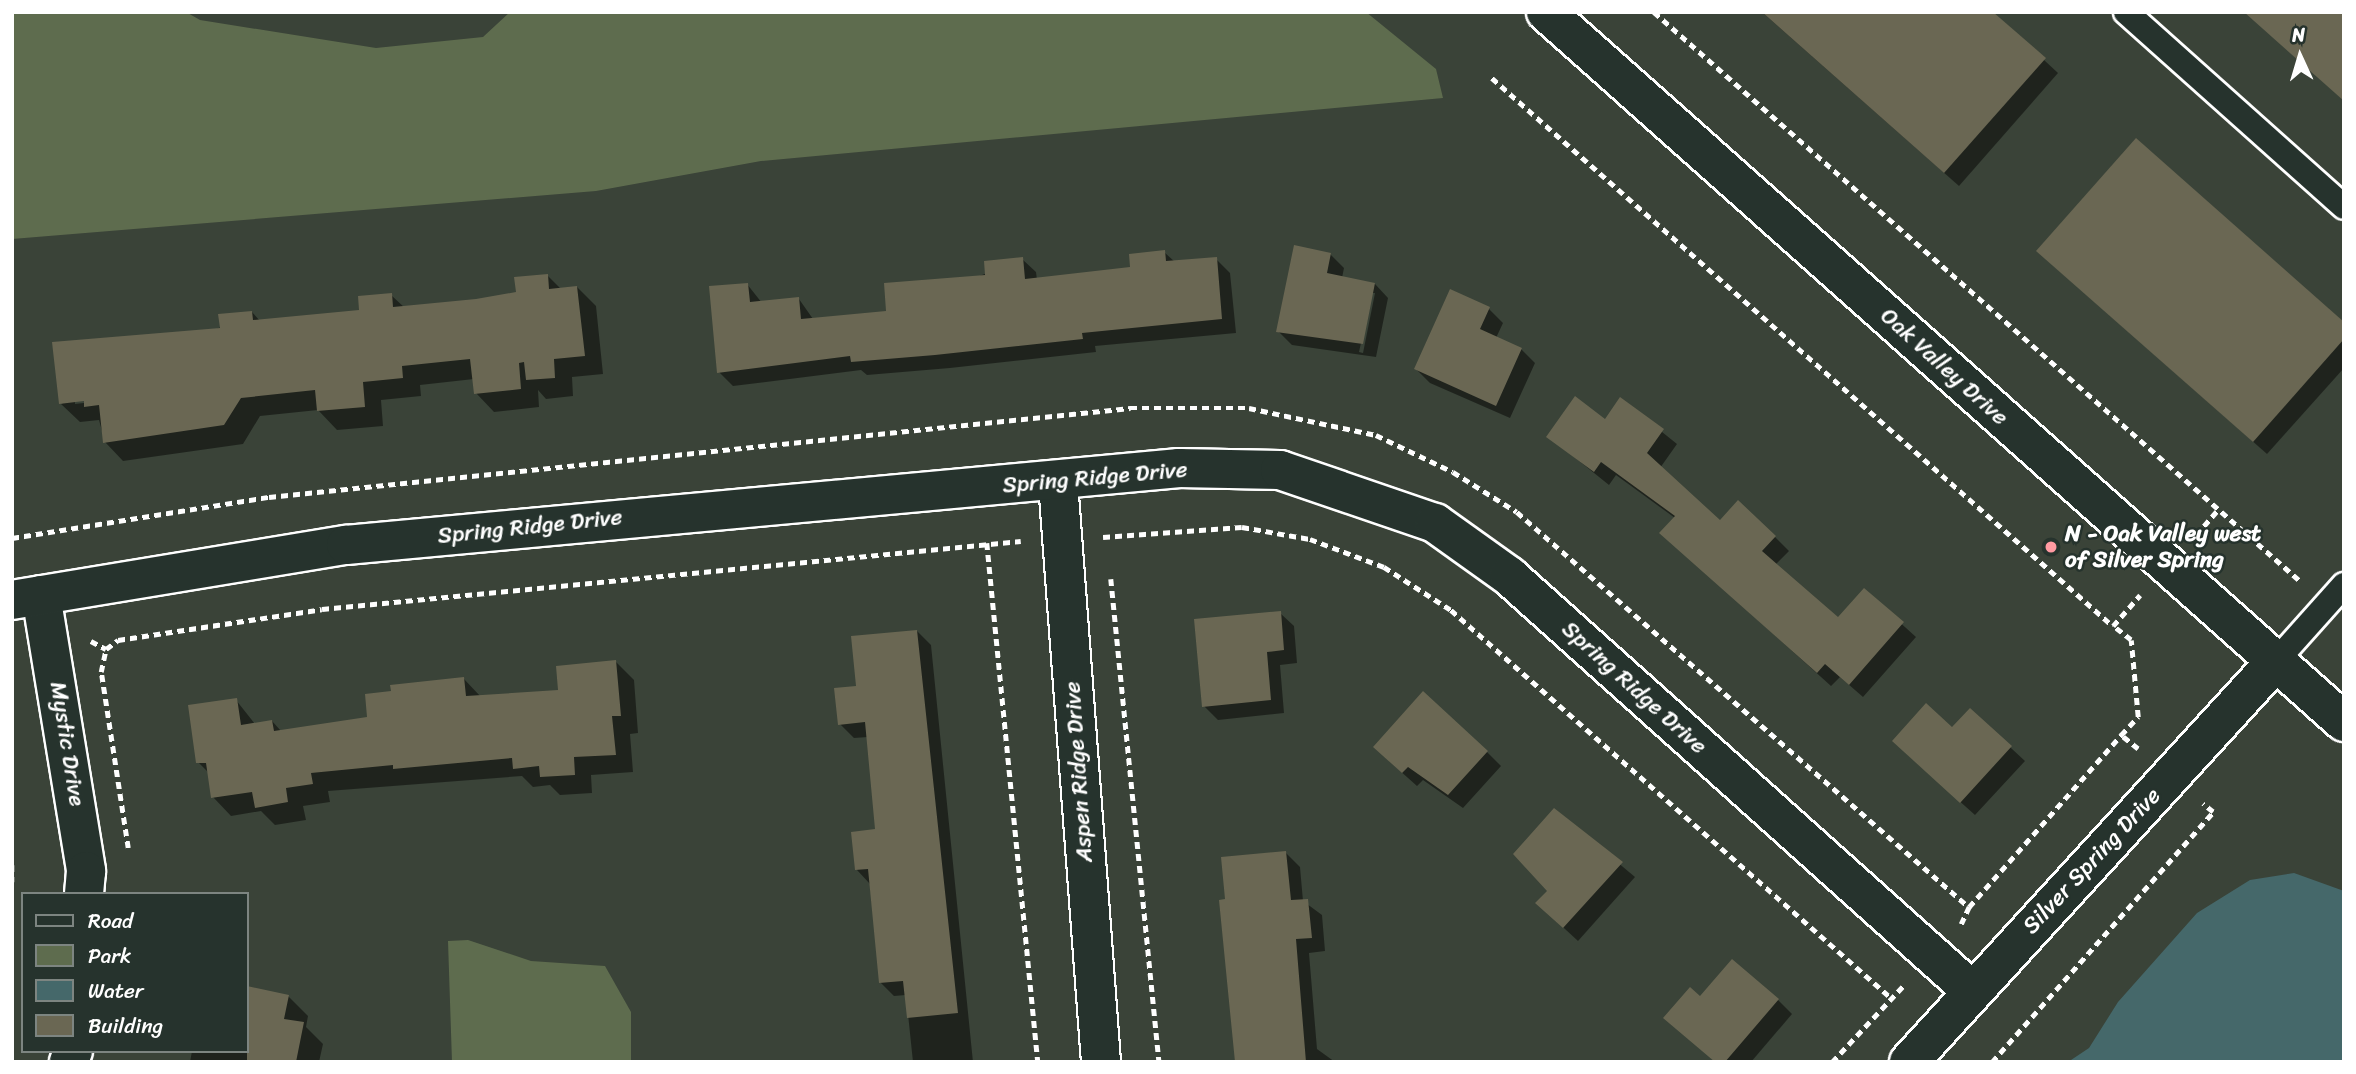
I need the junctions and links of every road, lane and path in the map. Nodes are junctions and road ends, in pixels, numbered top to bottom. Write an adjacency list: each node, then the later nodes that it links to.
1 (1546, 12): 16 (street, Oak Valley Drive)
2 (1654, 12): 7 (path)
3 (2126, 12): 5 (lane)
4 (1492, 78): 15 (path)
5 (2344, 206)
6 (1058, 482): 13 (street, Spring Ridge Drive); 26 (street, Spring Ridge Drive); 30 (street, Aspen Ridge Drive)
7 (2218, 510): 8 (path); 11 (path)
8 (2192, 540)
9 (1108, 551): 28 (path)
10 (1110, 565): 31 (path)
11 (2294, 575)
12 (2344, 585): 16 (lane)
13 (27, 597): 24 (street, Mystic Drive)
14 (2129, 607): 15 (path)
15 (2113, 625): 18 (path)
16 (2276, 661): 17 (street, Oak Valley Drive); 26 (street, Silver Spring Drive)
17 (2344, 722)
18 (2121, 735): 19 (path); 25 (path)
19 (2144, 754)
20 (2198, 801): 34 (path)
21 (129, 856): 29 (path)
22 (12, 865): 23 (path)
23 (12, 882)
24 (84, 892)
25 (1967, 916)
26 (1971, 990): 33 (street, Silver Spring Drive)
27 (1896, 994): 28 (path)
28 (1889, 996): 32 (path)
29 (1038, 1062)
30 (1101, 1062)
31 (1159, 1062)
32 (1832, 1062)
33 (1909, 1062)
34 (1992, 1062)

